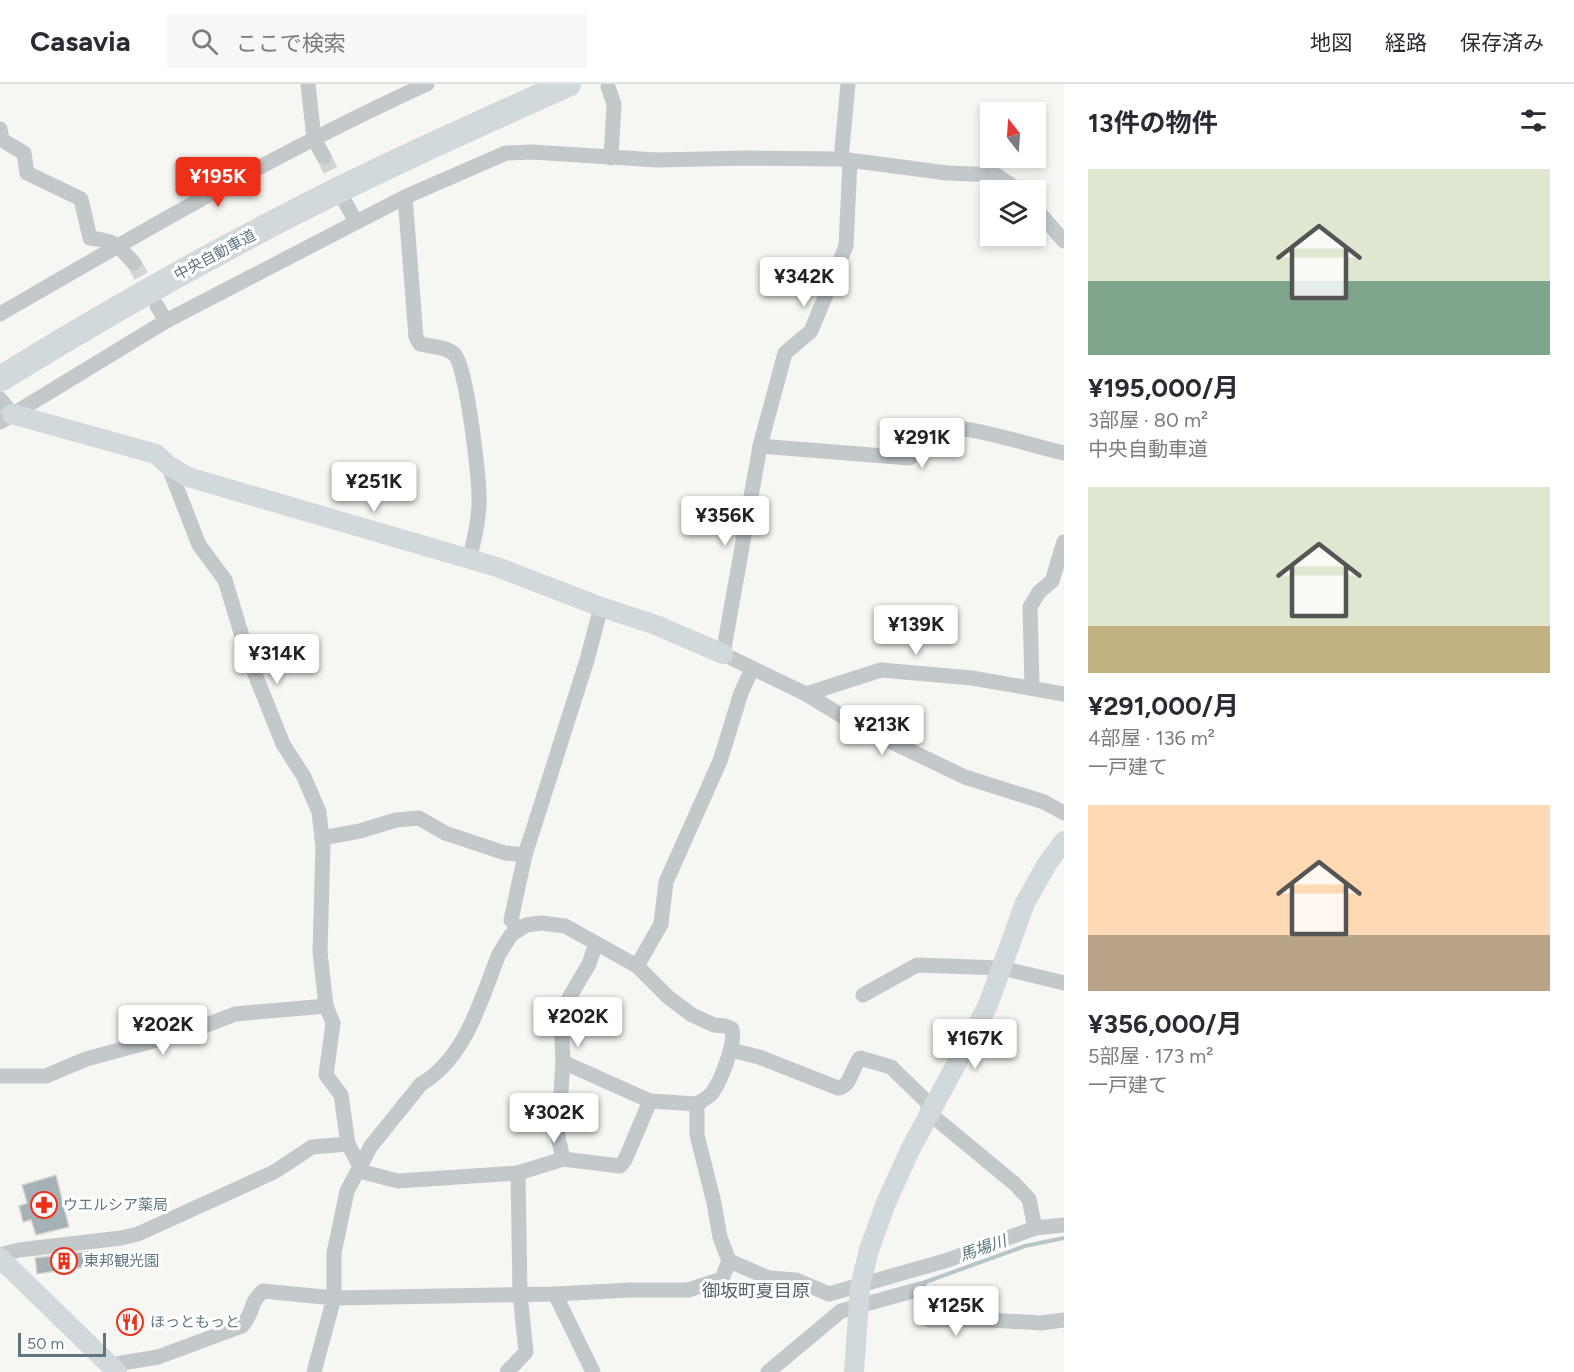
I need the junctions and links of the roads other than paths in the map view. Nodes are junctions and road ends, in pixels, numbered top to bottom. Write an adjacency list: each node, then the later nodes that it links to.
1 (308, 84): 8 (street)
2 (427, 84): 8 (street)
3 (525, 84): 23 (highway, 中央自動車道)
4 (568, 84): 24 (highway, 中央自動車道)
5 (848, 84): 11 (street)
6 (608, 87): 10 (street)
7 (0, 129): 18 (street)
8 (314, 139): 9 (street); 18 (street)
9 (324, 157)
10 (610, 158): 11 (street); 13 (street)
11 (845, 160): 12 (street); 26 (street)
12 (1004, 180)
13 (405, 197): 16 (street); 30 (street)
14 (345, 202): 16 (street)
15 (1046, 221): 17 (street)
16 (356, 222): 22 (street)
17 (1064, 241)
18 (118, 246): 19 (street); 21 (street)
19 (134, 263)
20 (157, 306): 22 (street)
21 (0, 314)
22 (166, 321): 25 (street)
23 (0, 359)
24 (0, 379)
25 (4, 412): 28 (street)
26 (760, 446): 27 (street); 32 (street)
27 (1064, 453)
28 (168, 465): 30 (street); 38 (street)
29 (1064, 543): 34 (street)
30 (469, 559): 31 (street)
31 (601, 607): 32 (street); 40 (street)
32 (723, 654): 33 (street)
33 (752, 669): 36 (street); 43 (street)
34 (1032, 687): 35 (street); 36 (street)
35 (1064, 693)
36 (806, 694): 37 (street)
37 (1064, 813)
38 (322, 838): 40 (street); 47 (street)
39 (1064, 841): 44 (street)
40 (525, 855): 41 (street)
41 (518, 929): 42 (street); 56 (street)
42 (596, 943): 43 (street); 49 (street)
43 (638, 966): 48 (street)
44 (1002, 968): 45 (street); 46 (street); 53 (street)
45 (1064, 983)
46 (863, 995)
47 (326, 1006): 50 (street); 54 (street)
48 (731, 1050): 52 (street); 53 (street)
49 (563, 1062): 51 (street); 55 (street)
50 (0, 1076)
51 (650, 1101): 52 (street); 55 (street)
52 (697, 1104): 61 (street)
53 (929, 1113): 59 (street); 64 (street)
54 (348, 1144): 56 (street); 60 (street)
55 (563, 1159): 57 (street)
56 (359, 1166): 57 (street); 65 (street)
57 (518, 1173): 62 (street)
58 (1064, 1225): 59 (street)
59 (1035, 1228): 64 (street)
60 (0, 1256): 67 (street)
61 (729, 1261): 63 (street); 64 (street)
62 (520, 1294): 63 (street); 65 (street); 69 (street)
63 (555, 1294): 70 (street)
64 (860, 1296): 66 (street); 71 (street); 72 (street)
65 (334, 1298): 67 (street); 68 (street)
66 (1064, 1320)
67 (114, 1368)
68 (314, 1372)
69 (507, 1372)
70 (593, 1372)
71 (768, 1372)
72 (854, 1372)

